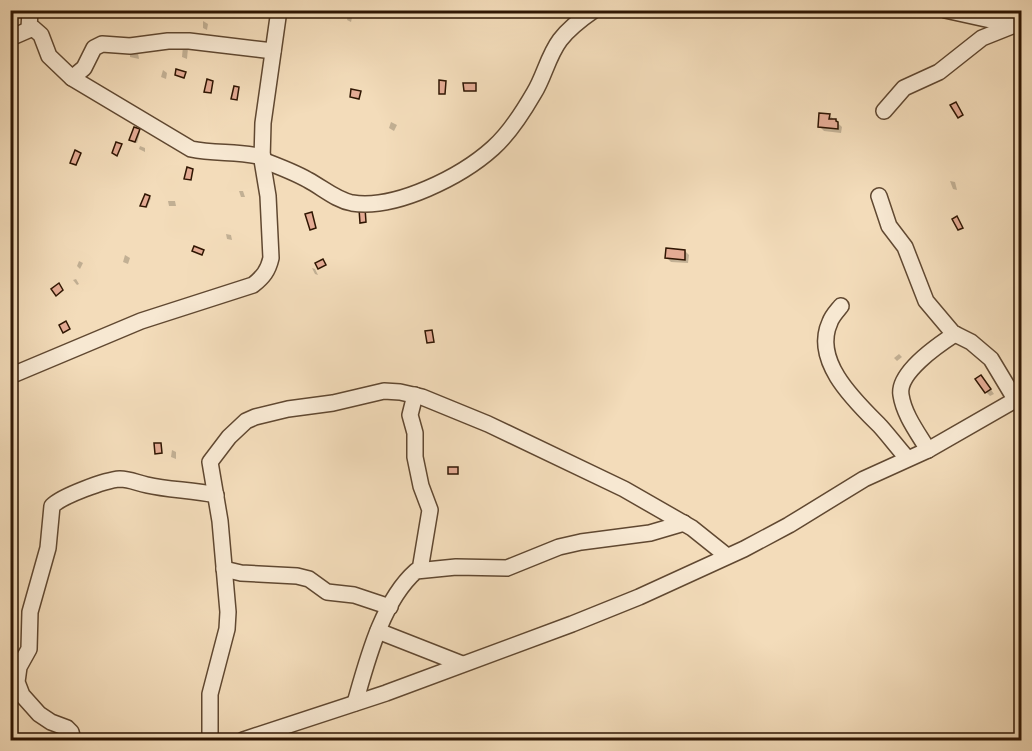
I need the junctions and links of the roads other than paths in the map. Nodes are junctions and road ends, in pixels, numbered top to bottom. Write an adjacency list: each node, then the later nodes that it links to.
1 (30, 10): 6 (street)
2 (279, 10): 8 (street)
3 (594, 10): 11 (street)
4 (945, 10): 5 (street)
5 (1017, 23): 10 (street)
6 (29, 29): 7 (street); 9 (street)
7 (10, 38)
8 (273, 51): 9 (street); 11 (street)
9 (72, 78): 11 (street)
10 (884, 111)
11 (262, 158): 15 (street)
12 (879, 195): 14 (street)
13 (840, 306): 19 (street)
14 (955, 334): 17 (street); 18 (street)
15 (10, 376)
16 (415, 395): 20 (street); 21 (street); 24 (street)
17 (1018, 398): 18 (street)
18 (928, 450): 19 (street)
19 (907, 458): 22 (street)
20 (216, 495): 23 (street); 29 (street)
21 (684, 523): 22 (street); 24 (street)
22 (727, 556): 27 (street)
23 (224, 569): 25 (street); 30 (street)
24 (420, 570): 25 (street)
25 (390, 607): 26 (street)
26 (378, 632): 27 (street); 28 (street)
27 (462, 664): 28 (street)
28 (355, 703): 31 (street)
29 (73, 741)
30 (210, 741)
31 (243, 741)

